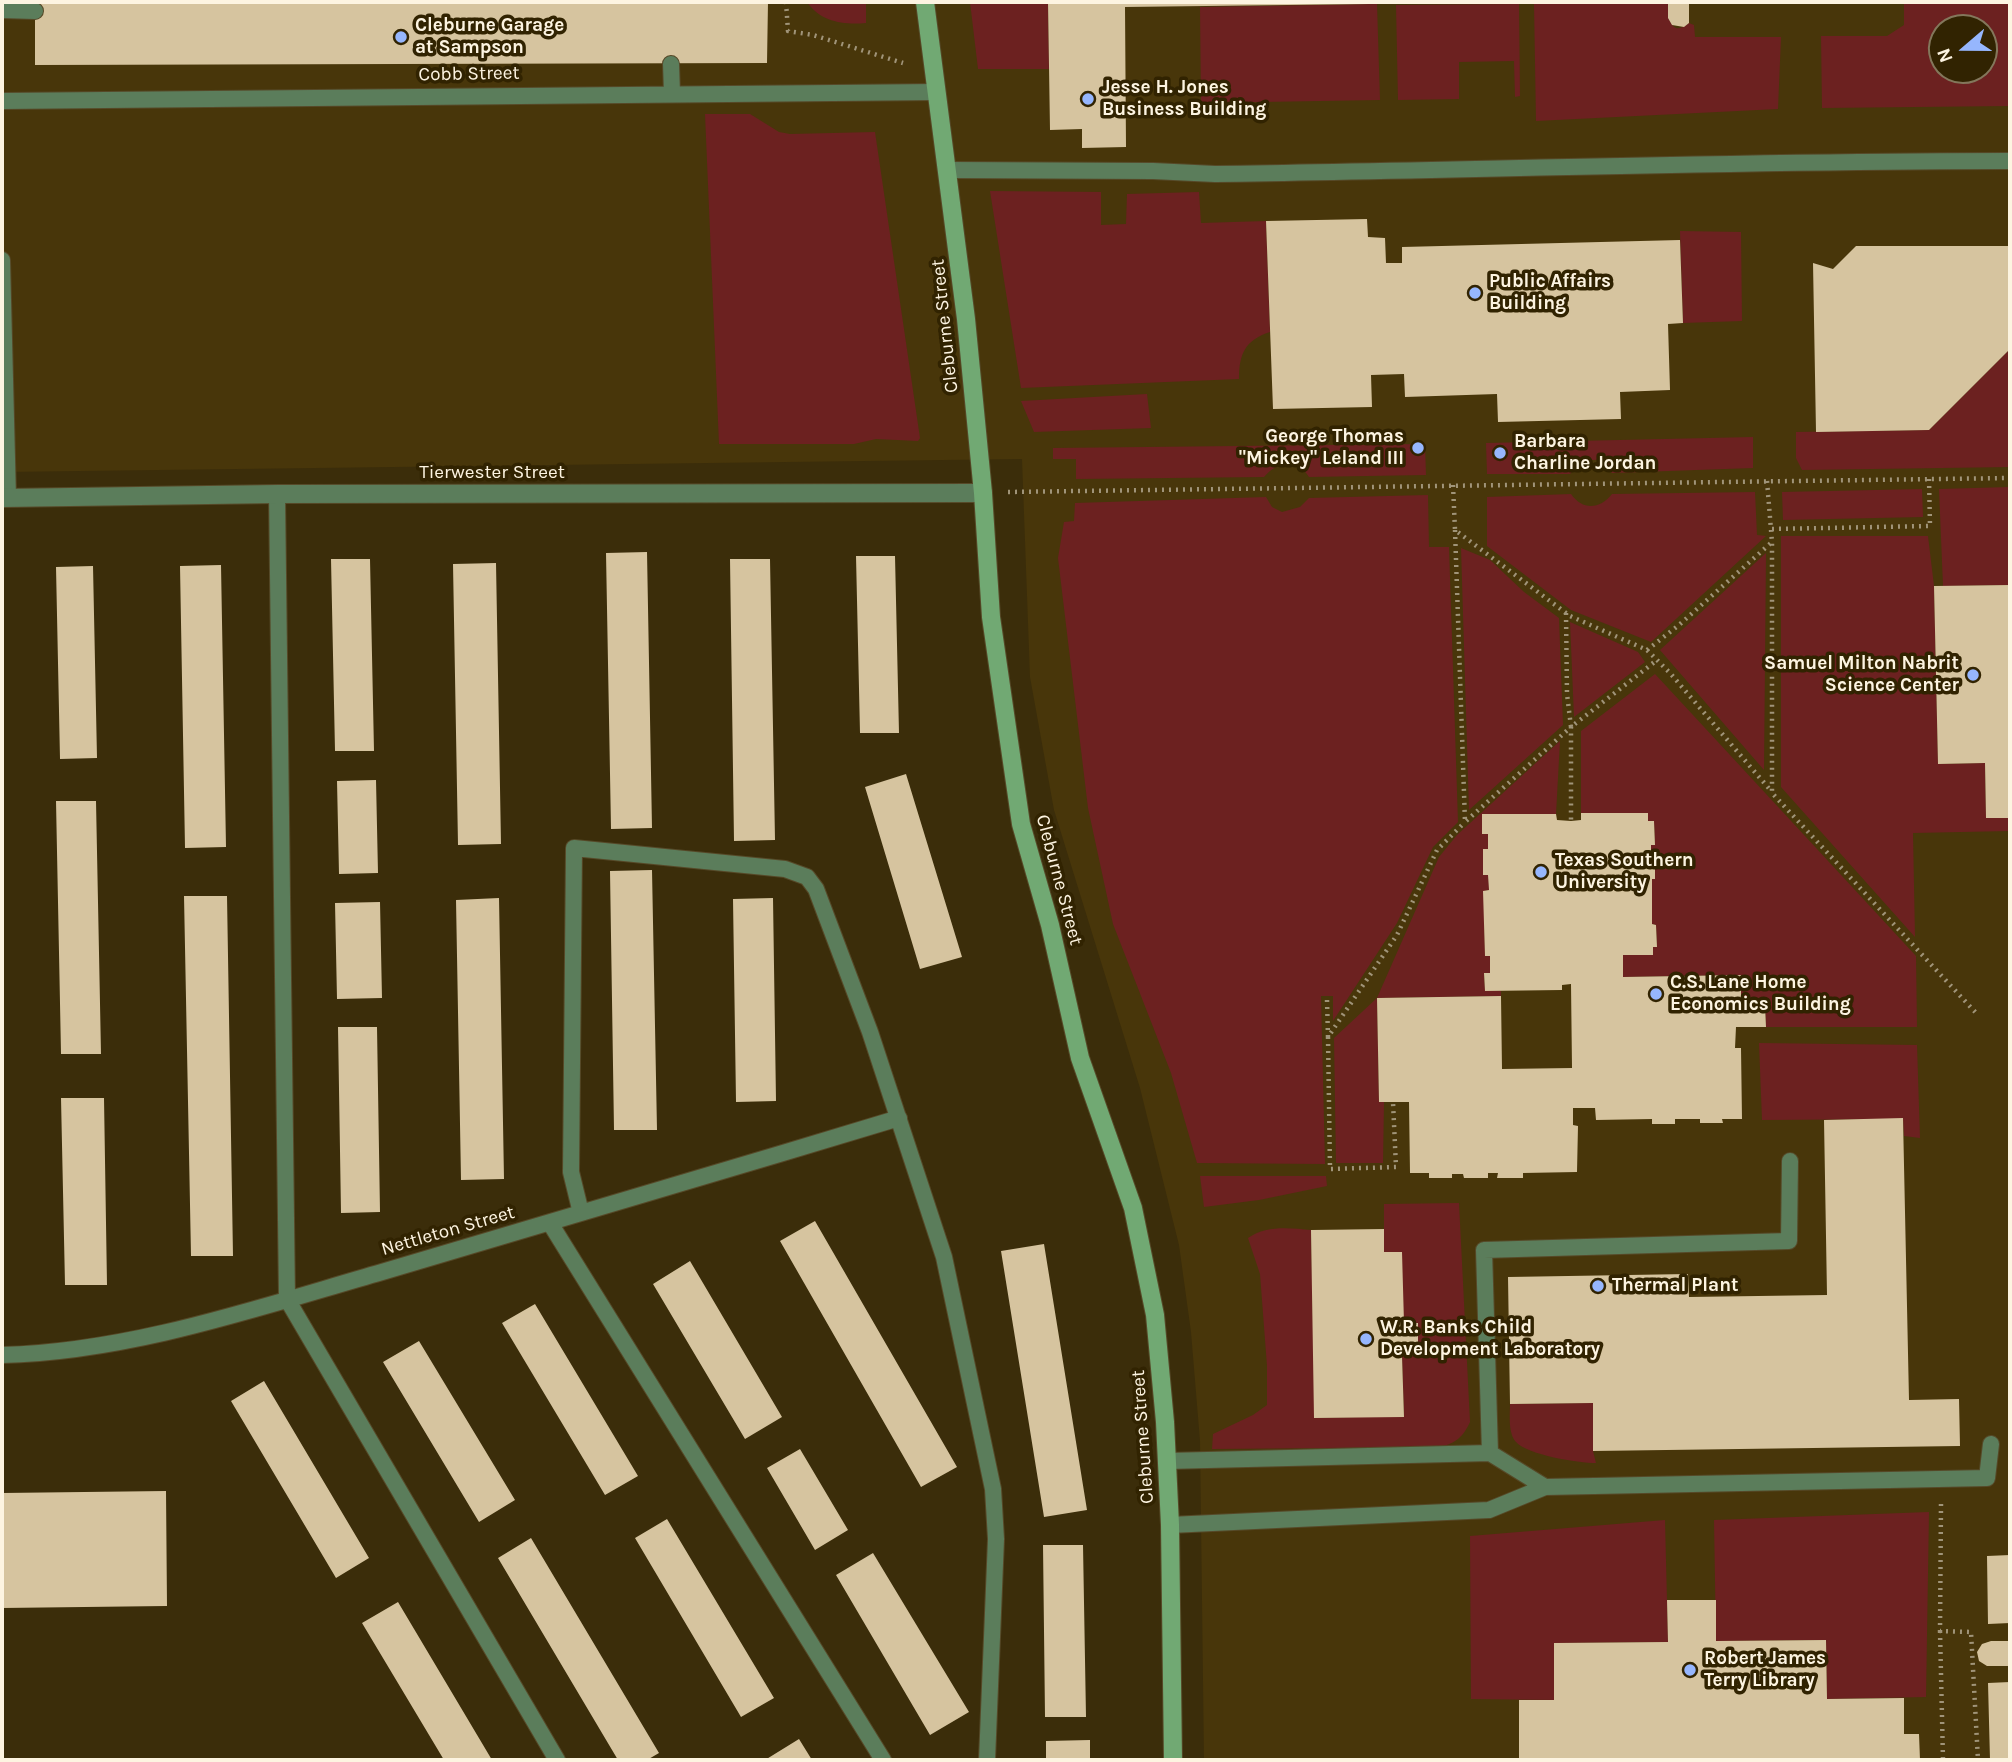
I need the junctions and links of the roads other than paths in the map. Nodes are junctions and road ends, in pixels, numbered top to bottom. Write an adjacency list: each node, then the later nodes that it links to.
1 (925, 2): 5 (main road, Cleburne Street)
2 (2, 10): 3 (lane)
3 (35, 11)
4 (671, 64): 6 (lane)
5 (937, 92): 6 (lane, Cobb Street); 9 (main road, Cleburne Street)
6 (672, 93): 7 (lane, Cobb Street)
7 (2, 101)
8 (2010, 161): 9 (lane)
9 (948, 170): 11 (main road, Cleburne Street)
10 (2, 260): 13 (lane)
11 (983, 493): 12 (street, Tierwester Street); 22 (main road, Cleburne Street)
12 (277, 494): 13 (street, Tierwester Street); 18 (lane)
13 (5, 498)
14 (899, 1118): 16 (lane, Nettleton Street); 16 (lane); 27 (lane)
15 (1790, 1161): 21 (lane)
16 (581, 1213): 17 (lane, Nettleton Street)
17 (550, 1223): 18 (lane, Nettleton Street); 26 (lane)
18 (287, 1299): 19 (lane, Nettleton Street); 25 (lane)
19 (2, 1355)
20 (1991, 1444): 23 (lane)
21 (1490, 1453): 22 (lane); 23 (lane)
22 (1167, 1461): 24 (main road, Cleburne Street)
23 (1545, 1487): 24 (lane)
24 (1170, 1525): 28 (main road, Cleburne Street)
25 (557, 1760)
26 (883, 1760)
27 (987, 1760)
28 (1173, 1760)

